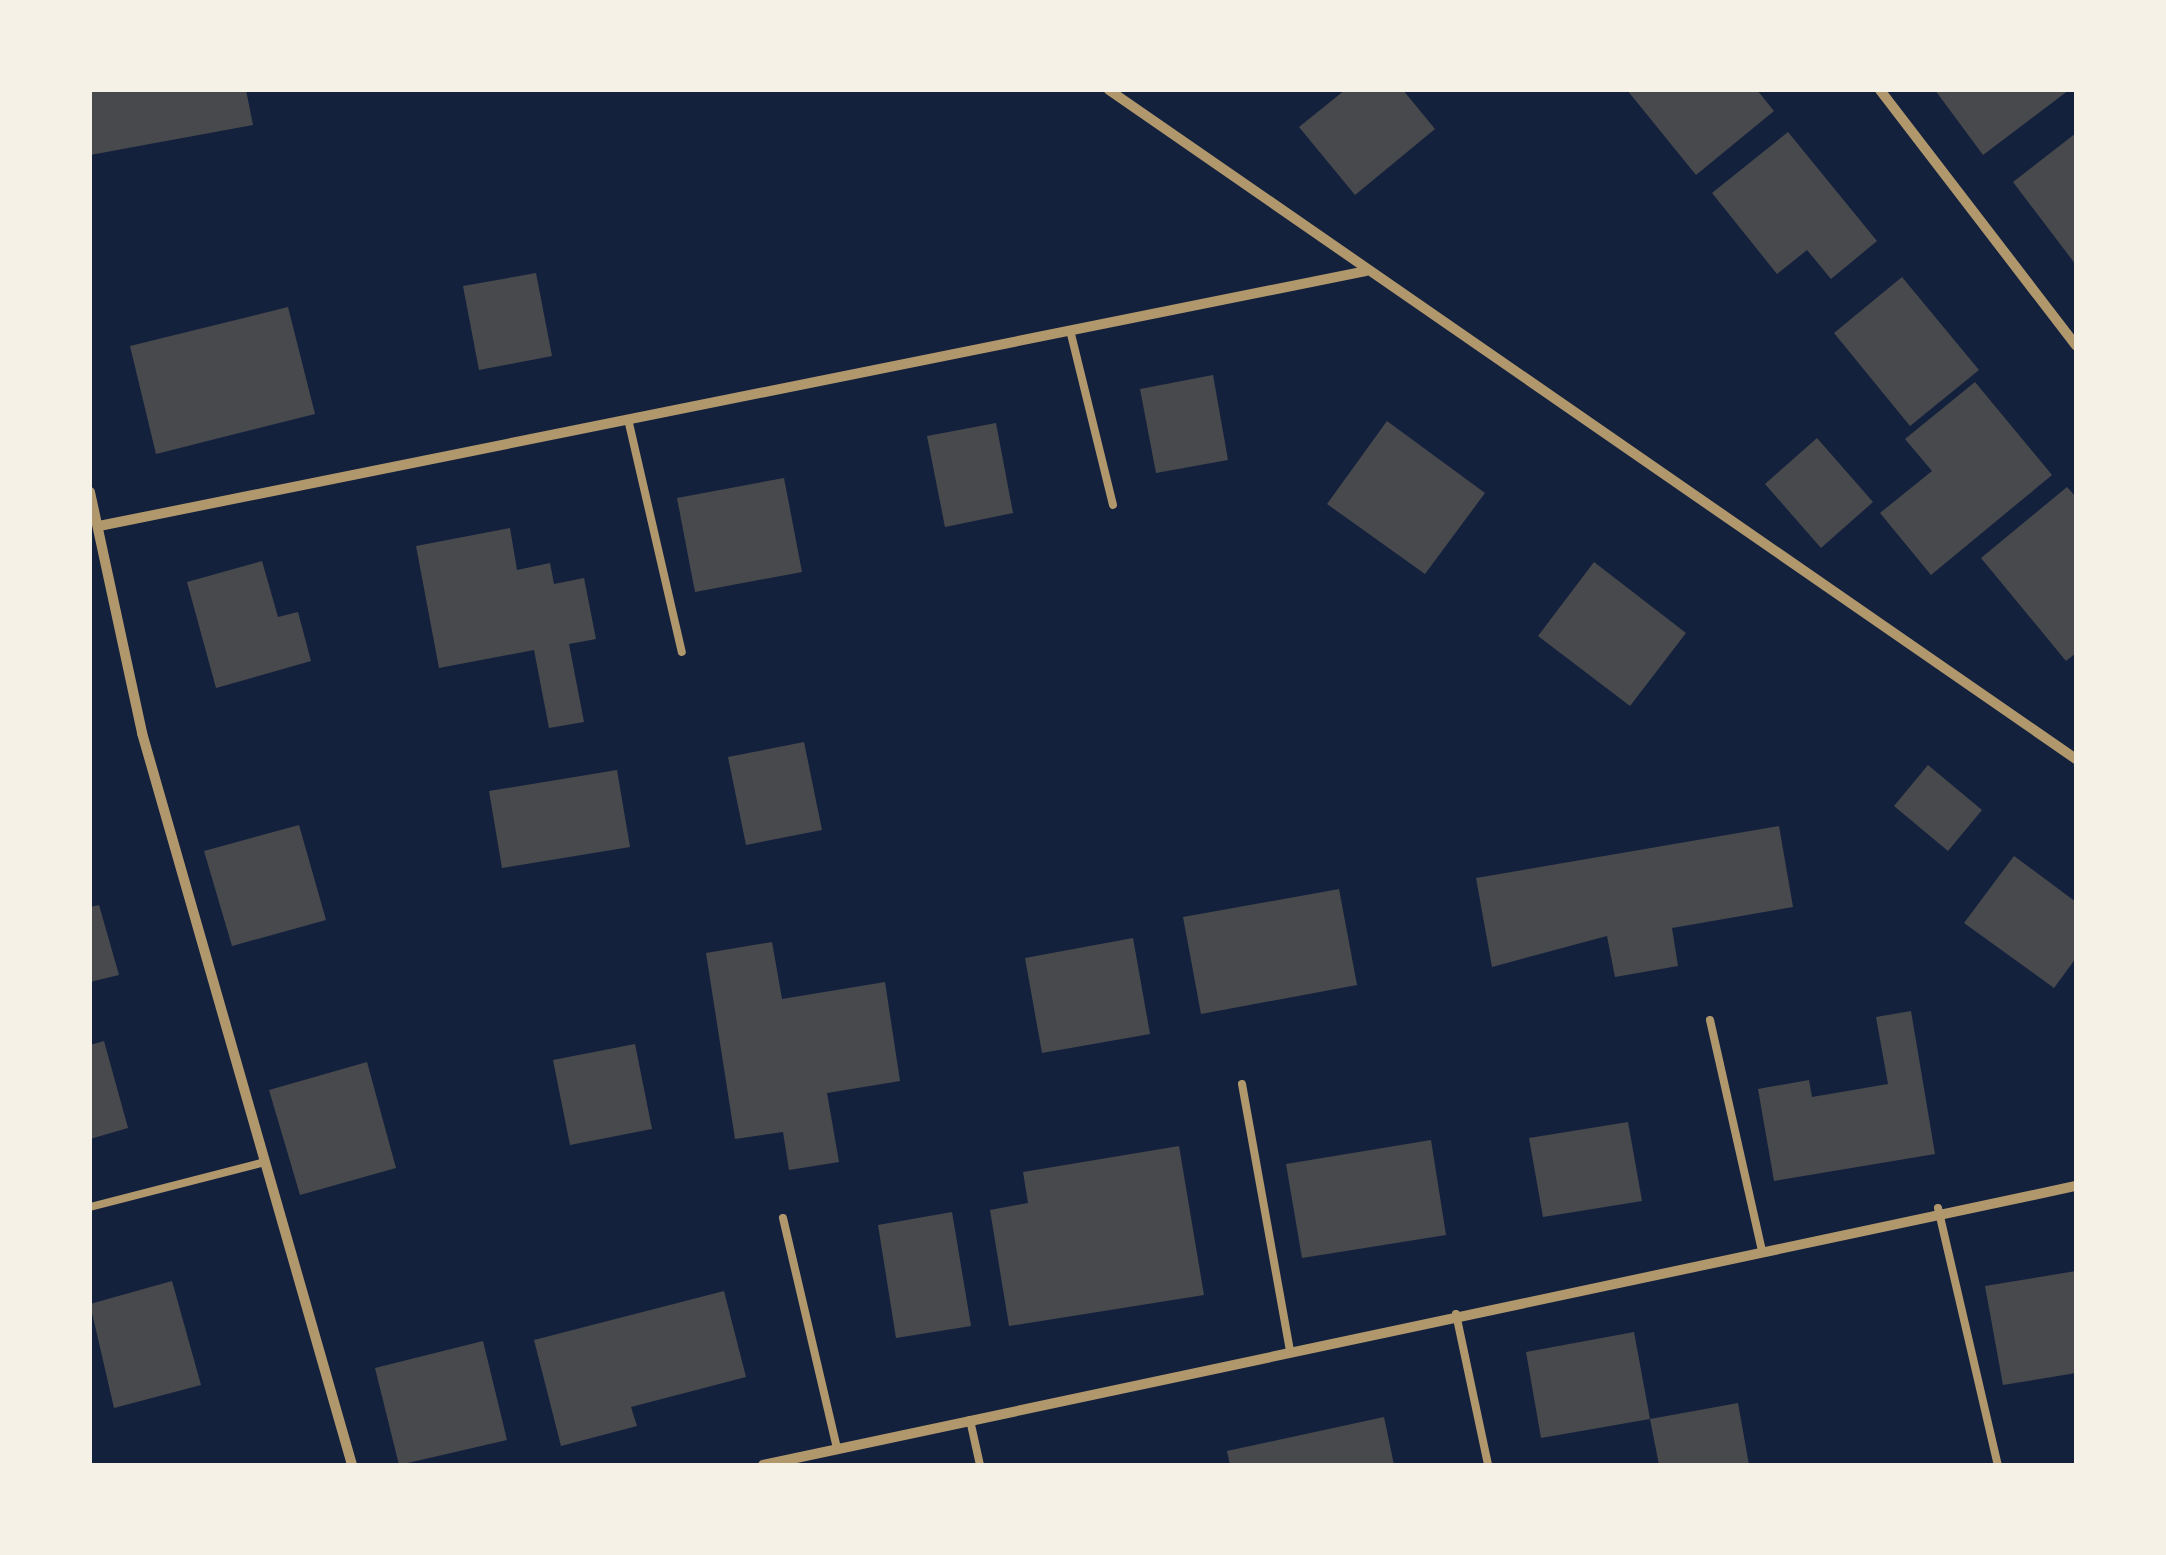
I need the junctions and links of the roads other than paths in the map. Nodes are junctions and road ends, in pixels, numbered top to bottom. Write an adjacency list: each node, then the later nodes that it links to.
1 (1109, 90): 3 (street)
2 (1880, 90): 5 (street)
3 (1366, 271): 4 (street); 11 (street)
4 (1070, 330): 6 (street); 8 (lane)
5 (2076, 345)
6 (628, 420): 9 (street); 10 (lane)
7 (90, 492): 9 (street)
8 (1113, 505)
9 (99, 526): 14 (street)
10 (682, 652)
11 (2076, 759)
12 (1710, 1020): 19 (lane)
13 (1242, 1084): 21 (lane)
14 (265, 1162): 16 (lane); 24 (street)
15 (2076, 1186): 17 (street)
16 (90, 1207)
17 (1938, 1208): 19 (street); 28 (lane)
18 (783, 1218): 23 (lane)
19 (1761, 1247): 20 (street)
20 (1456, 1314): 21 (street); 27 (lane)
21 (1290, 1350): 22 (street)
22 (970, 1420): 23 (street); 26 (lane)
23 (837, 1449): 25 (street)
24 (352, 1465)
25 (764, 1465)
26 (980, 1465)
27 (1488, 1465)
28 (1998, 1465)

